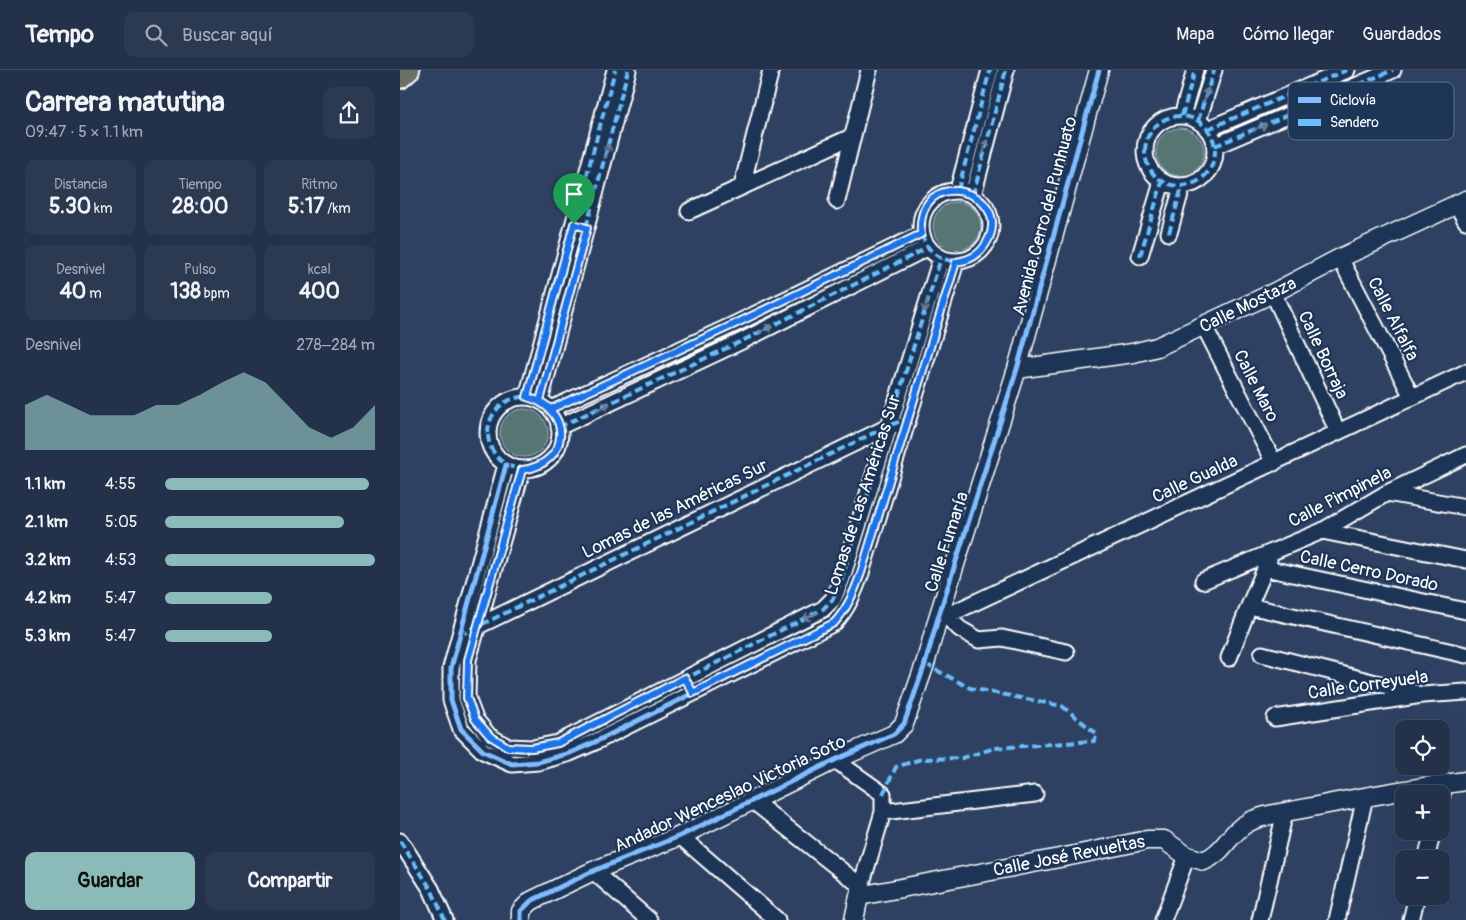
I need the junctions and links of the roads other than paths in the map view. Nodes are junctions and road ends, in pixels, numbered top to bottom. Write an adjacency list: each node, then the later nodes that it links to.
1 (408, 70): 13 (main road)
2 (615, 70): 30 (street)
3 (628, 70): 30 (street, one-way to 3)
4 (771, 70): 23 (street)
5 (869, 70): 20 (street)
6 (990, 70): 25 (street)
7 (1006, 70): 25 (street, one-way to 7)
8 (1099, 70): 40 (street, Avenida Cerro del Punhuato)
9 (1195, 70): 18 (street)
10 (1214, 70): 19 (street, one-way to 10)
11 (1347, 70): 14 (street)
12 (1393, 70): 15 (street, one-way to 12)
13 (400, 77)
14 (1316, 82)
15 (1365, 82)
16 (1288, 93): 19 (street)
17 (1288, 115): 21 (street, one-way to 17)
18 (1182, 116): 19 (street); 22 (street)
19 (1203, 125): 21 (street)
20 (851, 137): 23 (street); 26 (street)
21 (1215, 146): 24 (street)
22 (1162, 182): 24 (street); 33 (street)
23 (742, 186): 28 (street)
24 (1182, 187): 31 (street)
25 (966, 192): 32 (street); 35 (street)
26 (837, 202)
27 (1461, 202): 29 (street); 34 (street, Calle Mostaza)
28 (689, 211)
29 (1466, 221)
30 (581, 226): 43 (street)
31 (1169, 233)
32 (924, 241): 35 (street); 37 (street); 39 (street, one-way to 32)
33 (1140, 256)
34 (1340, 258): 36 (street, Calle Mostaza); 42 (street, Calle Alfalfa)
35 (948, 260): 44 (street, Lomas de Las Américas Sur); 45 (street, Lomas de Las Américas Sur, one-way to 45)
36 (1273, 293): 38 (street, Calle Mostaza); 47 (street, Calle Borraja)
37 (735, 324): 39 (street); 43 (street)
38 (1204, 326): 40 (street, Calle Mostaza); 49 (street, Calle Maro)
39 (742, 341): 46 (street, one-way to 39)
40 (1017, 368): 61 (street, Calle Fumaría)
41 (1466, 372): 42 (street, Calle Gualda)
42 (1412, 398): 47 (street, Calle Gualda)
43 (539, 402): 46 (street); 50 (street)
44 (907, 419): 45 (street, Lomas de las Américas Sur); 70 (street, Lomas de Las Américas Sur)
45 (888, 426): 62 (street, Lomas de las Américas Sur); 68 (street, Lomas de Las Américas Sur, one-way to 68)
46 (559, 427): 51 (street)
47 (1338, 432): 49 (street, Calle Gualda)
48 (1466, 455): 52 (street, Calle Pimpinela)
49 (1274, 463): 61 (street, Calle Gualda)
50 (506, 465): 51 (street); 63 (street, Lomas de Las Américas Sur)
51 (522, 470): 62 (street, Lomas de Las Américas Sur)
52 (1387, 493): 53 (street); 54 (street, Calle Pimpinela)
53 (1466, 508)
54 (1322, 531): 55 (street, Calle Pimpinela); 56 (street)
55 (1274, 550): 57 (street); 58 (street, Calle Pimpinela)
56 (1466, 560)
57 (1265, 568): 59 (street); 60 (street, Calle Cerro Dorado)
58 (1203, 581)
59 (1249, 606): 66 (street); 67 (street)
60 (1466, 611)
61 (942, 617): 64 (street); 73 (street, Calle Fumaría)
62 (478, 626): 63 (street, Lomas de las Américas Sur); 68 (street, Lomas de Las Américas Sur)
63 (460, 635): 70 (street, Lomas de Las Américas Sur)
64 (1066, 652)
65 (1262, 654): 71 (street)
66 (1466, 655)
67 (1229, 658)
68 (685, 678): 70 (street)
69 (1466, 692): 71 (street, Calle Correyuela)
70 (693, 693)
71 (1422, 695): 72 (street, Calle Correyuela)
72 (1275, 718)
73 (904, 724): 74 (street, Andador Wenceslao Victoria Soto)
74 (835, 760): 80 (street, Andador Wenceslao Victoria Soto); 81 (street)
75 (1466, 781): 76 (street)
76 (1450, 788)
77 (1035, 794): 81 (street)
78 (1395, 795): 79 (street)
79 (1365, 797): 82 (street); 96 (street)
80 (753, 800): 83 (street, Andador Wenceslao Victoria Soto); 87 (street, Andador Wenceslao Victoria Soto)
81 (883, 812): 87 (street)
82 (1285, 812): 85 (street); 95 (street)
83 (680, 836): 86 (street, Andador Wenceslao Victoria Soto); 92 (street)
84 (400, 841): 89 (street)
85 (1187, 856): 87 (street, Calle José Revueltas); 94 (street)
86 (593, 871): 90 (street, Andador Wenceslao Victoria Soto); 91 (street)
87 (860, 891): 93 (street)
88 (1415, 905): 97 (street)
89 (446, 920)
90 (521, 920)
91 (649, 920)
92 (777, 920)
93 (854, 920)
94 (1163, 920)
95 (1260, 920)
96 (1337, 920)
97 (1411, 920)

